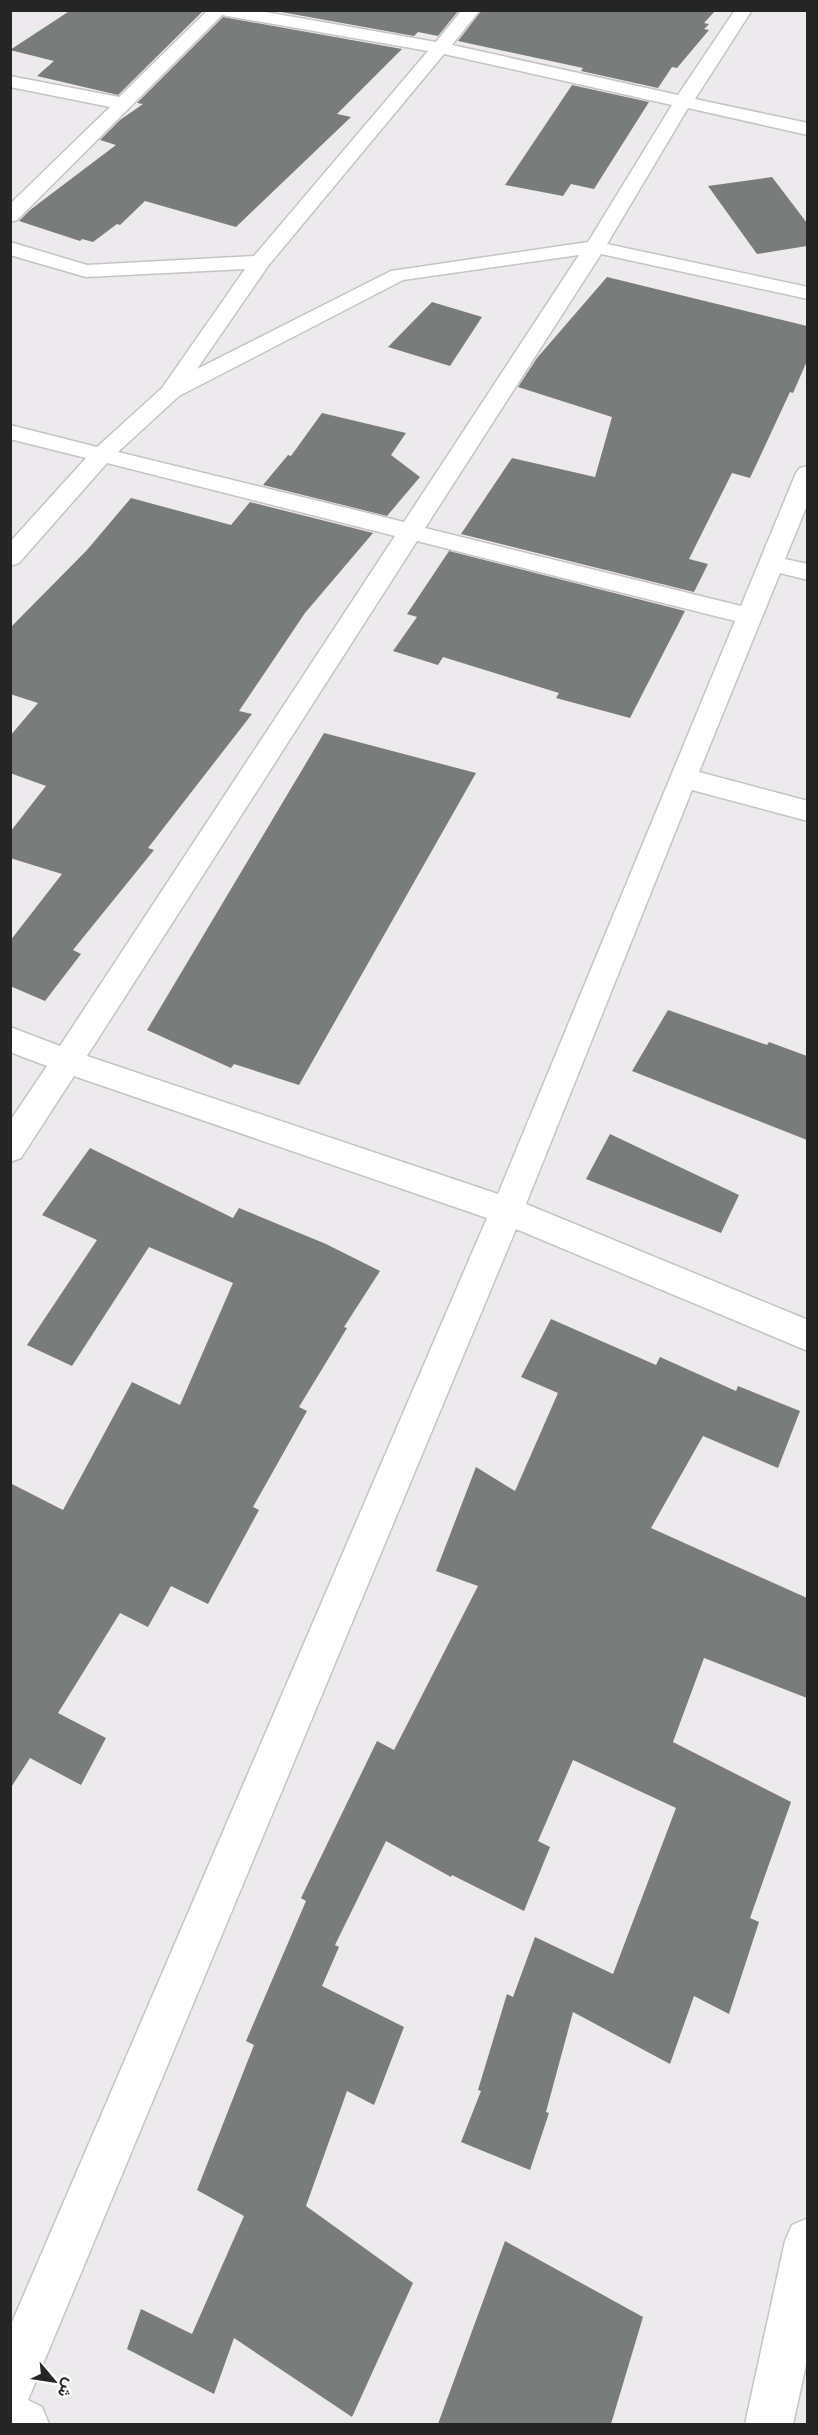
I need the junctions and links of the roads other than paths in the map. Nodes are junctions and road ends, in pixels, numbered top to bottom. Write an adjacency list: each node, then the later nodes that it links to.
1 (219, 10): 4 (street); 7 (street)
2 (472, 10): 4 (street)
3 (744, 10): 6 (street)
4 (439, 48): 6 (street); 12 (street)
5 (10, 81): 7 (street)
6 (683, 102): 8 (street); 10 (street)
7 (124, 104): 9 (street)
8 (807, 129)
9 (10, 216)
10 (595, 247): 13 (street); 14 (street); 18 (street)
11 (13, 253): 12 (street)
12 (260, 262): 14 (street)
13 (807, 293)
14 (170, 393): 16 (street)
15 (10, 432): 16 (street)
16 (102, 454): 18 (street); 19 (street)
17 (807, 473): 20 (street)
18 (410, 531): 22 (street); 26 (street)
19 (10, 558)
20 (771, 563): 21 (street); 22 (street)
21 (807, 572)
22 (749, 616): 23 (street)
23 (684, 778): 24 (street); 28 (street)
24 (807, 811)
25 (10, 1039): 26 (street)
26 (66, 1061): 27 (street); 28 (street)
27 (10, 1149)
28 (507, 1212): 29 (street); 31 (street)
29 (807, 1336)
30 (807, 2241): 34 (street)
31 (10, 2385)
32 (10, 2417): 33 (street)
33 (25, 2424)
34 (769, 2424)

